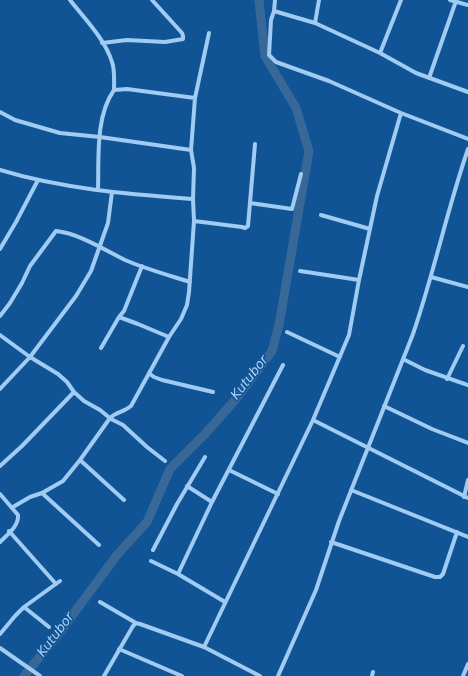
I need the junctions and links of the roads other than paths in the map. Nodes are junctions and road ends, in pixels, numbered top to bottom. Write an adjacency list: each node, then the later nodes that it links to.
1 (70, 0): 12 (street)
2 (152, 0): 12 (street)
3 (275, 0): 9 (street)
4 (319, 0): 10 (street)
5 (401, 0): 13 (street)
6 (450, 0): 7 (street)
7 (456, 1): 8 (street); 14 (street)
8 (466, 3)
9 (274, 11): 10 (street); 19 (street)
10 (315, 23): 13 (street)
11 (209, 33): 17 (street)
12 (102, 43): 15 (street)
13 (380, 53): 14 (street)
14 (428, 78): 16 (street)
15 (114, 90): 17 (street); 20 (street)
16 (468, 92)
17 (195, 98): 24 (street)
18 (0, 112): 20 (street)
19 (401, 113): 21 (street); 34 (street)
20 (100, 137): 24 (street); 28 (street)
21 (468, 139)
22 (255, 144): 31 (street)
23 (468, 149): 39 (street)
24 (191, 150): 30 (street)
25 (0, 170): 27 (street)
26 (301, 174): 31 (street)
27 (38, 180): 28 (street); 35 (street)
28 (98, 190): 29 (street)
29 (112, 192): 30 (street); 36 (street)
30 (192, 198): 33 (street)
31 (250, 203): 33 (street)
32 (321, 214): 34 (street)
33 (194, 221): 41 (street)
34 (370, 229): 40 (street)
35 (0, 248)
36 (99, 248): 37 (street); 43 (street); 50 (street)
37 (142, 266): 41 (street); 44 (street)
38 (300, 271): 40 (street)
39 (431, 276): 42 (street); 52 (street)
40 (359, 280): 51 (street)
41 (190, 282): 47 (street)
42 (468, 288)
43 (0, 316)
44 (118, 317): 47 (street); 49 (street)
45 (287, 332): 51 (street)
46 (0, 334): 50 (street)
47 (169, 337): 54 (street)
48 (463, 346): 55 (street)
49 (101, 348)
50 (30, 356): 57 (street); 58 (street)
51 (340, 357): 62 (street)
52 (403, 359): 55 (street); 60 (street)
53 (283, 365): 69 (street)
54 (150, 374): 59 (street); 61 (street)
55 (447, 378): 56 (street)
56 (468, 385)
57 (0, 388)
58 (74, 392): 61 (street); 68 (street)
59 (213, 392)
60 (384, 406): 63 (street); 64 (street)
61 (110, 418): 66 (street); 67 (street)
62 (313, 420): 64 (street); 75 (street)
63 (468, 443)
64 (368, 448): 72 (street); 76 (street)
65 (205, 457): 71 (street)
66 (80, 460): 73 (street); 77 (street)
67 (165, 461)
68 (0, 466)
69 (229, 470): 75 (street); 78 (street)
70 (468, 480): 76 (street)
71 (187, 486): 78 (street); 86 (street)
72 (351, 490): 81 (street); 84 (street)
73 (42, 493): 79 (street); 85 (street)
74 (0, 494): 79 (street)
75 (278, 494): 92 (street)
76 (466, 498)
77 (124, 500)
78 (212, 502): 88 (street)
79 (13, 508): 80 (street)
80 (9, 531): 83 (street); 90 (street)
81 (458, 532): 82 (street); 84 (street)
82 (468, 537)
83 (0, 542)
84 (331, 542): 105 (street)
85 (99, 545)
86 (153, 550)
87 (151, 561): 88 (street)
88 (178, 574): 92 (street)
89 (60, 581): 90 (street)
90 (56, 584): 93 (street)
91 (100, 602): 94 (street)
92 (225, 602): 97 (street)
93 (24, 607): 95 (street); 96 (street)
94 (136, 623): 97 (street); 99 (street)
95 (49, 627)
96 (0, 634)
97 (204, 647): 104 (street)
98 (0, 648): 101 (street)
99 (119, 649): 102 (street); 103 (street)
100 (468, 664): 106 (street)
101 (38, 675)
102 (104, 676)
103 (182, 676)
104 (260, 676)
105 (278, 676)
106 (464, 676)

